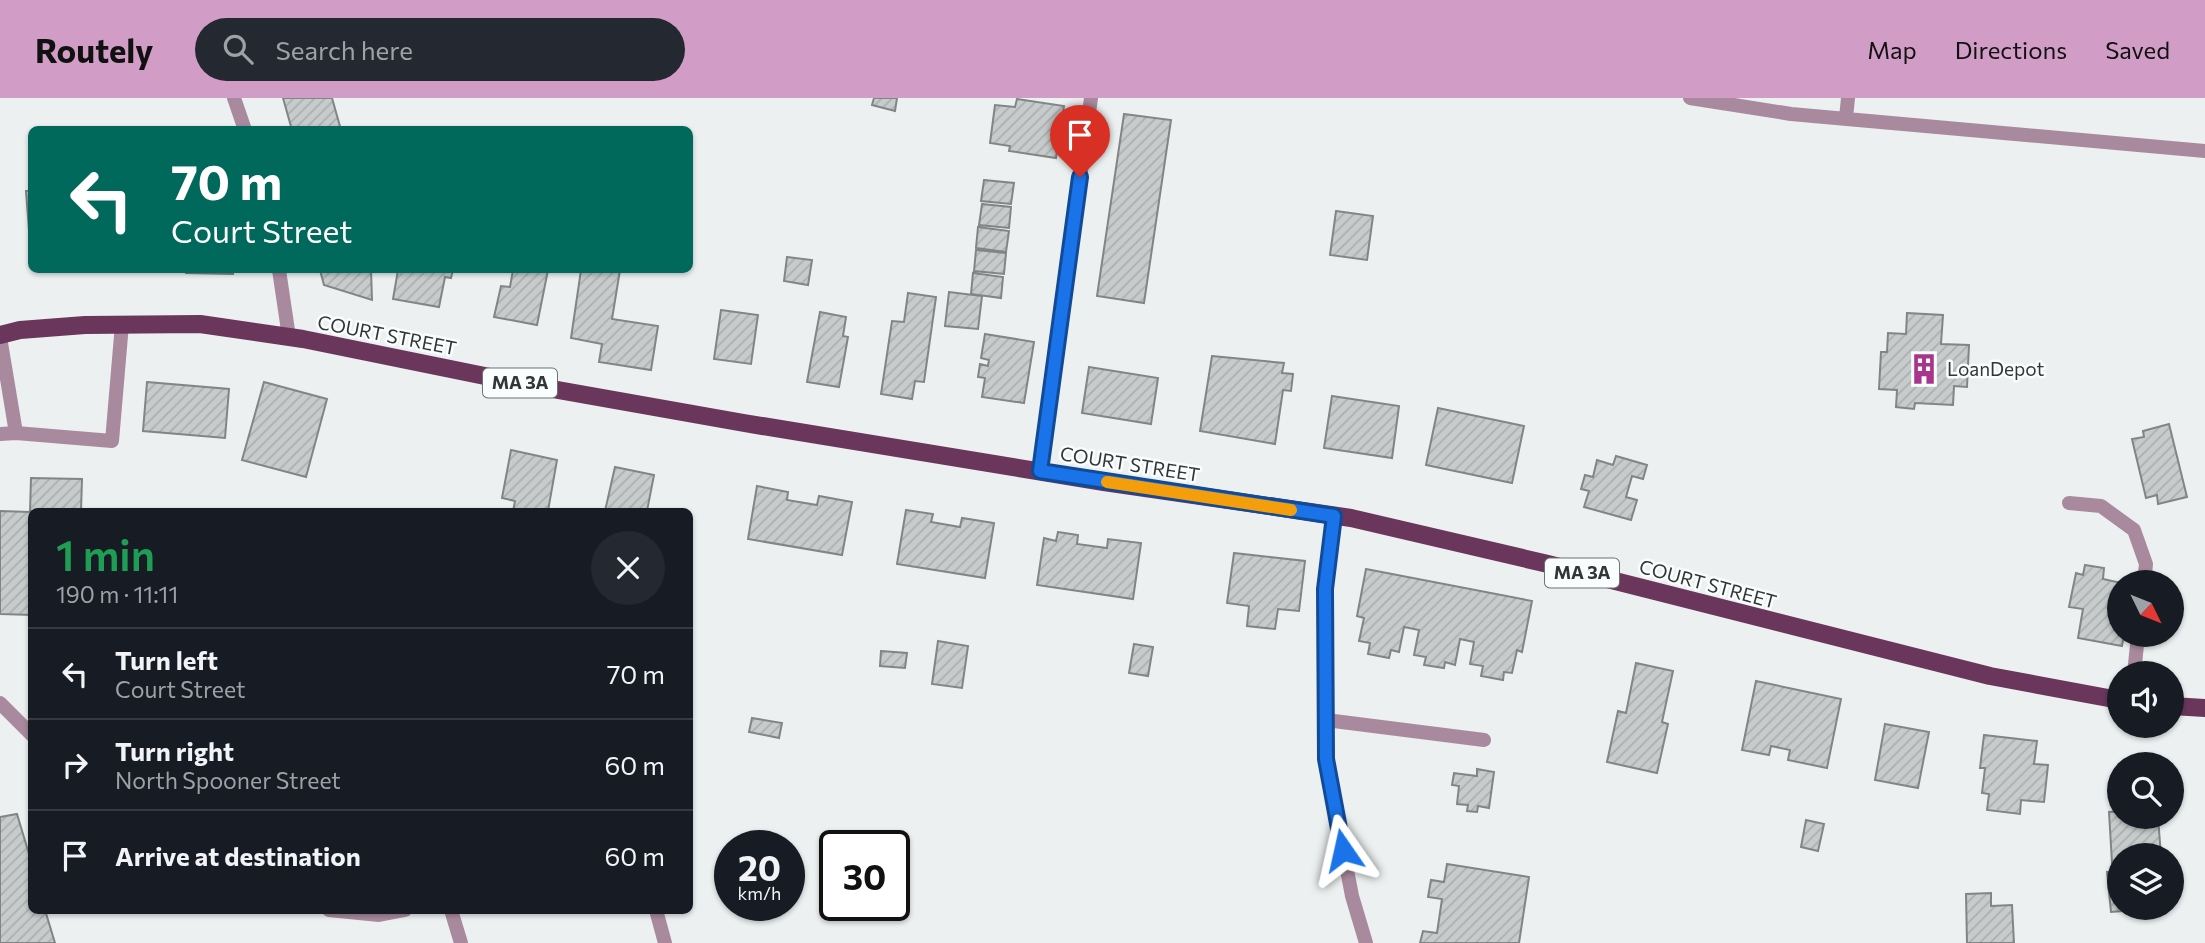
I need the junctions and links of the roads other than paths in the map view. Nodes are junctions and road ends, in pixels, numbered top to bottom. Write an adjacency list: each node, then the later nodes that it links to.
1 (234, 98): 8 (street)
2 (1091, 98): 16 (street)
3 (1690, 98): 6 (street)
4 (1792, 98): 6 (street)
5 (1848, 98): 7 (street)
6 (1791, 114): 7 (street)
7 (1846, 118): 9 (street)
8 (244, 126)
9 (2205, 151)
10 (279, 273): 13 (street)
11 (122, 324): 12 (main road, COURT STREET / MA 3A); 13 (main road, COURT STREET / MA 3A); 14 (street)
12 (0, 336): 14 (street)
13 (289, 337): 16 (main road, COURT STREET / MA 3A)
14 (16, 433): 15 (street)
15 (0, 434)
16 (1040, 471): 18 (main road, COURT STREET / MA 3A)
17 (2069, 503): 19 (street)
18 (1334, 516): 20 (main road, COURT STREET / MA 3A); 24 (street)
19 (2145, 570)
20 (2107, 698)
21 (0, 703): 25 (street)
22 (2184, 707): 23 (main road)
23 (2205, 708)
24 (1326, 720): 26 (street); 31 (street)
25 (28, 731)
26 (1484, 740)
27 (452, 914): 29 (street)
28 (657, 914): 30 (street)
29 (461, 943)
30 (665, 943)
31 (1366, 943)

